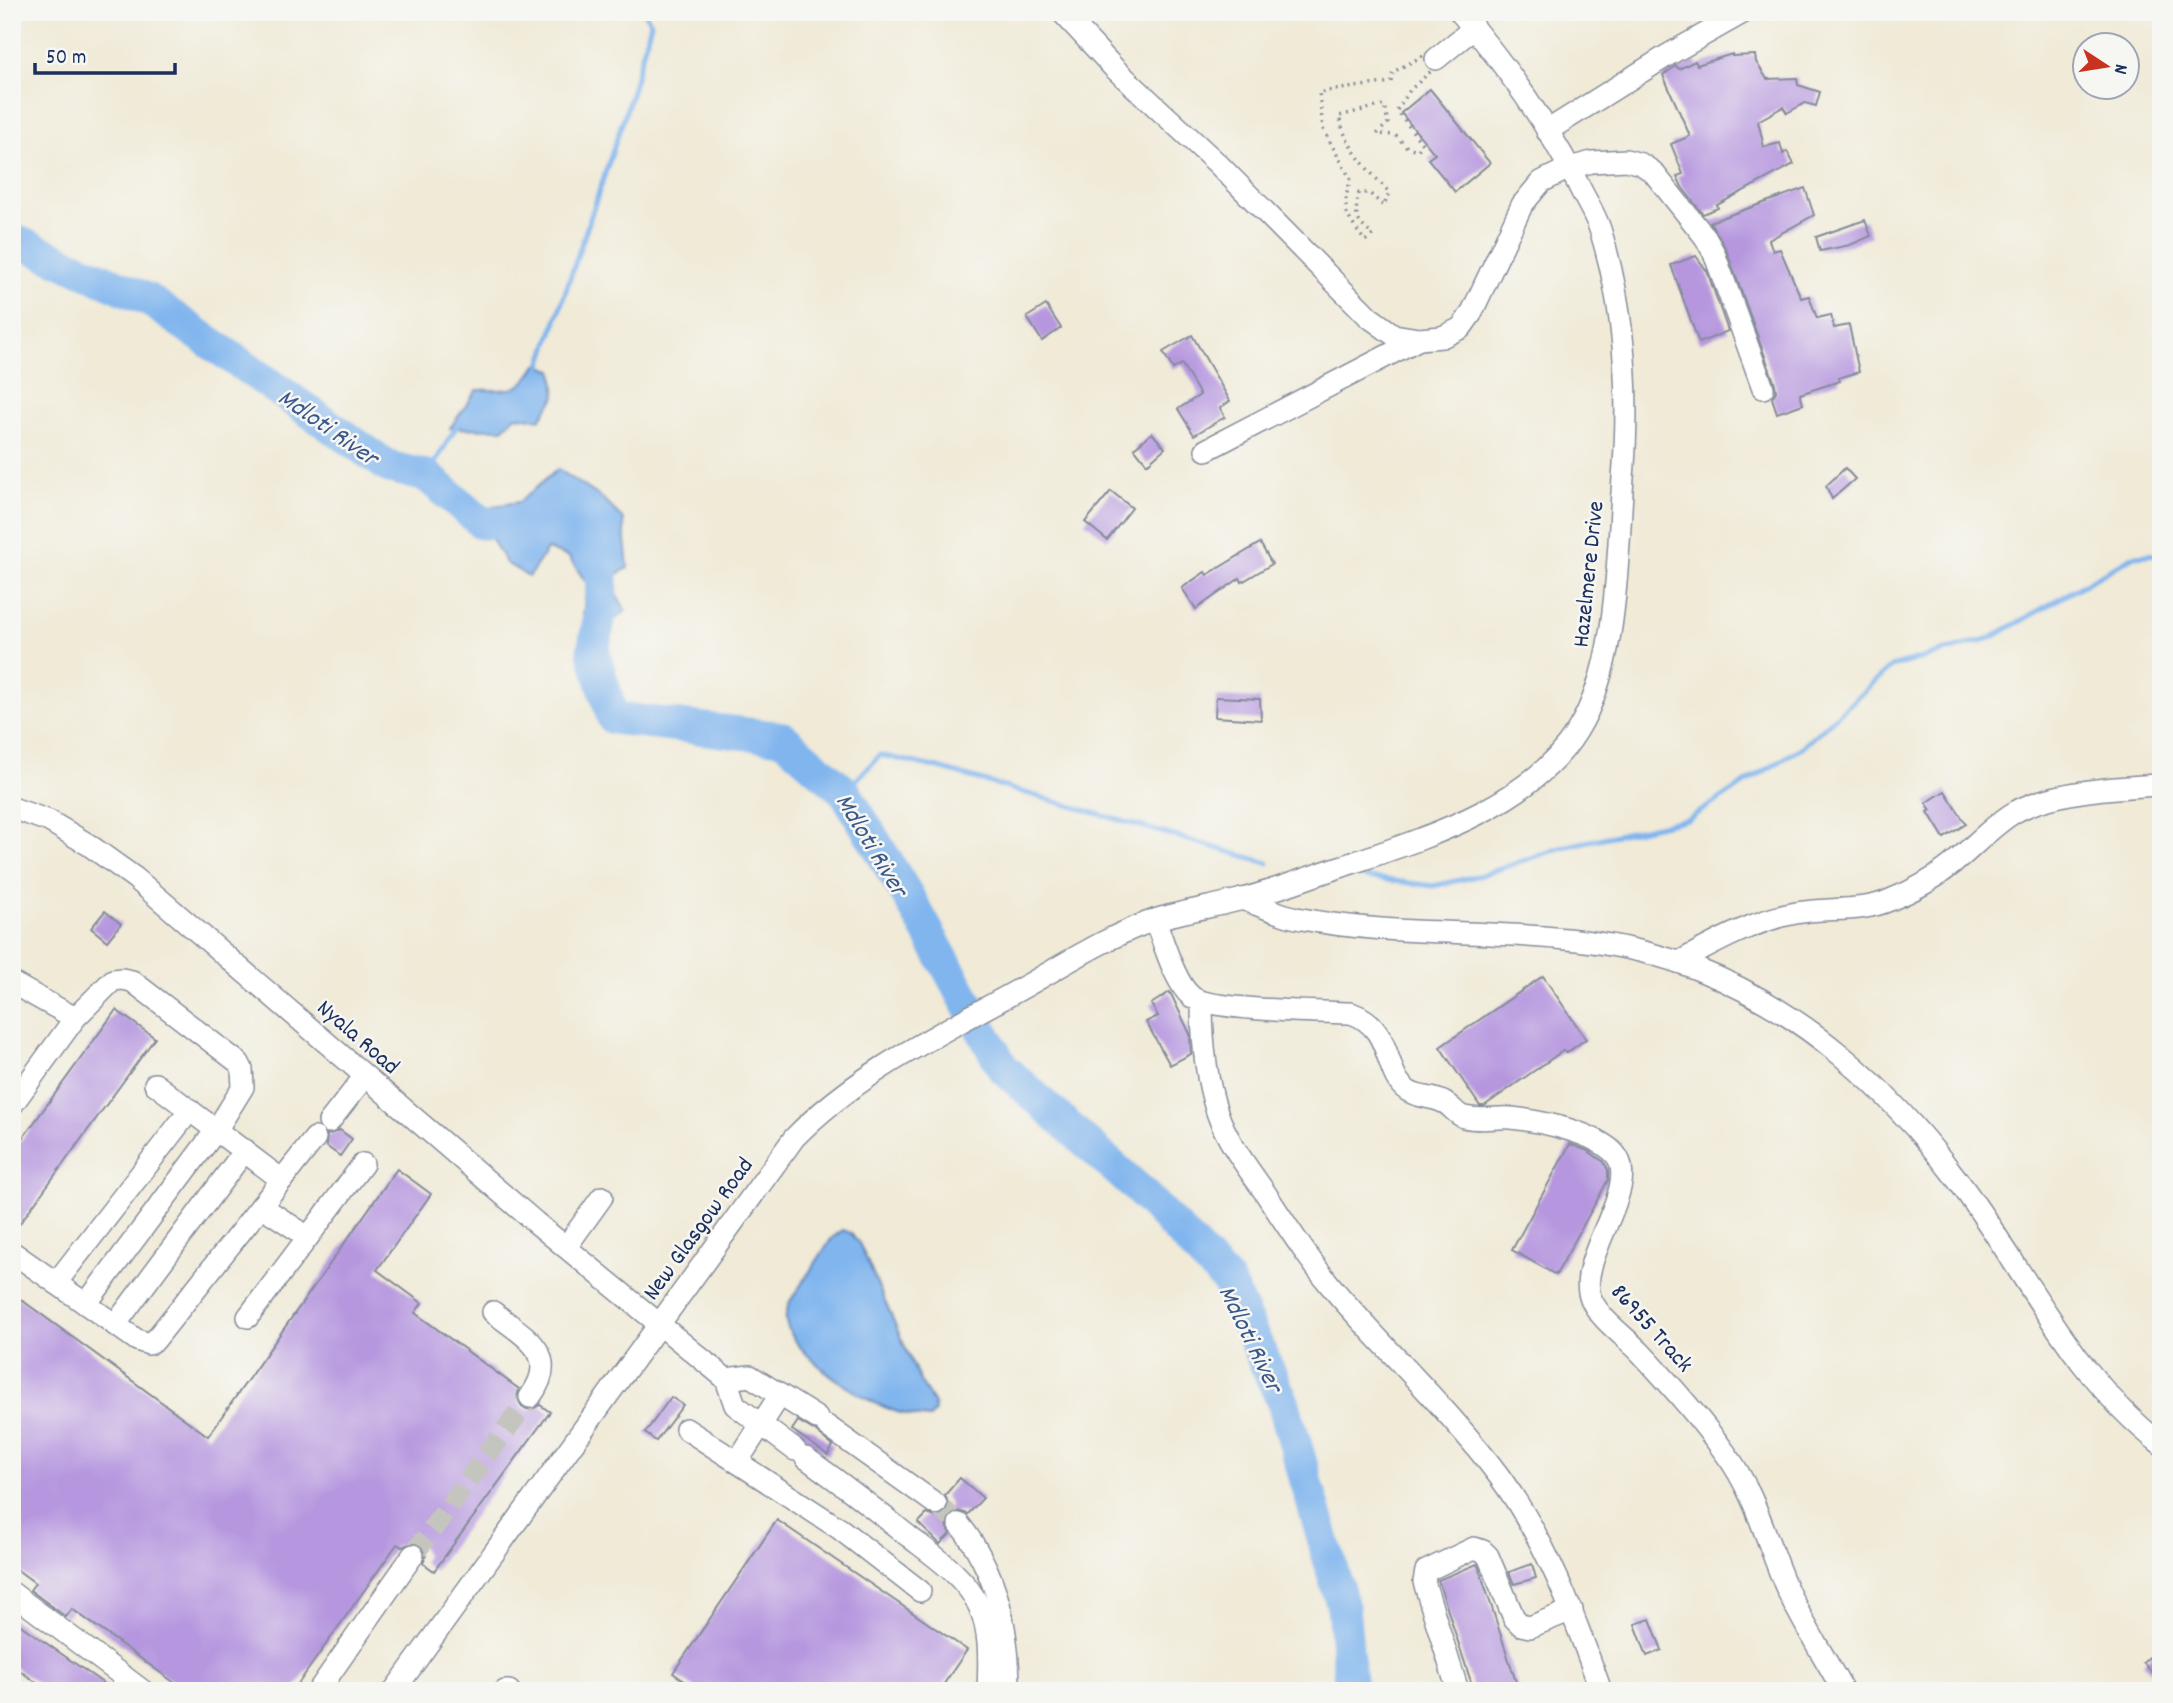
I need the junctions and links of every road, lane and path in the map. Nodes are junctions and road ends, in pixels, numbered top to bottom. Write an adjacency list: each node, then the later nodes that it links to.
1 (1062, 12): 7 (street)
2 (1744, 12): 5 (street)
3 (1467, 20): 4 (street, Hazelmere Drive); 5 (street, Hazelmere Drive)
4 (1436, 59): 4 (path)
5 (1547, 131): 6 (street, Hazelmere Drive)
6 (1569, 168): 7 (street); 8 (street); 12 (street, Hazelmere Drive)
7 (1419, 339): 9 (street)
8 (1763, 388)
9 (1206, 450)
10 (2161, 785): 14 (street)
11 (12, 808): 18 (street, Nyala Road)
12 (1242, 899): 13 (street, Hazelmere Drive); 14 (street)
13 (1155, 920): 16 (street); 36 (street, New Glasgow Road)
14 (1679, 962): 42 (street)
15 (12, 984): 17 (street)
16 (1202, 1002): 49 (street); 57 (street, 86955 Track)
17 (75, 1018): 20 (street); 22 (street)
18 (365, 1076): 25 (street); 29 (street, Nyala Road)
19 (155, 1084): 21 (street)
20 (12, 1105)
21 (190, 1110): 22 (street); 31 (street)
22 (217, 1129): 23 (street); 32 (street)
23 (245, 1150): 25 (street); 35 (street)
24 (363, 1164): 28 (street)
25 (282, 1180): 27 (street)
26 (602, 1196): 29 (street)
27 (261, 1206): 28 (street); 35 (street)
28 (307, 1237): 34 (street)
29 (566, 1247): 36 (street, Nyala Road)
30 (12, 1252): 31 (street)
31 (56, 1283): 32 (street)
32 (86, 1304): 35 (street)
33 (493, 1312): 39 (street)
34 (247, 1317)
35 (115, 1325)
36 (659, 1325): 37 (street, Nyala Road); 52 (street, New Glasgow Road)
37 (726, 1379): 38 (street); 40 (street)
38 (780, 1395): 40 (street); 44 (street)
39 (530, 1397)
40 (761, 1425): 43 (street); 53 (street)
41 (686, 1429): 43 (street)
42 (2161, 1444)
43 (737, 1462): 47 (street)
44 (936, 1504)
45 (959, 1524): 54 (street)
46 (413, 1555): 51 (street)
47 (920, 1591)
48 (12, 1593): 50 (street)
49 (1572, 1610): 55 (street); 56 (street)
50 (143, 1691)
51 (318, 1691)
52 (394, 1691)
53 (988, 1691)
54 (1009, 1691)
55 (1458, 1691)
56 (1601, 1691)
57 (1843, 1691)

